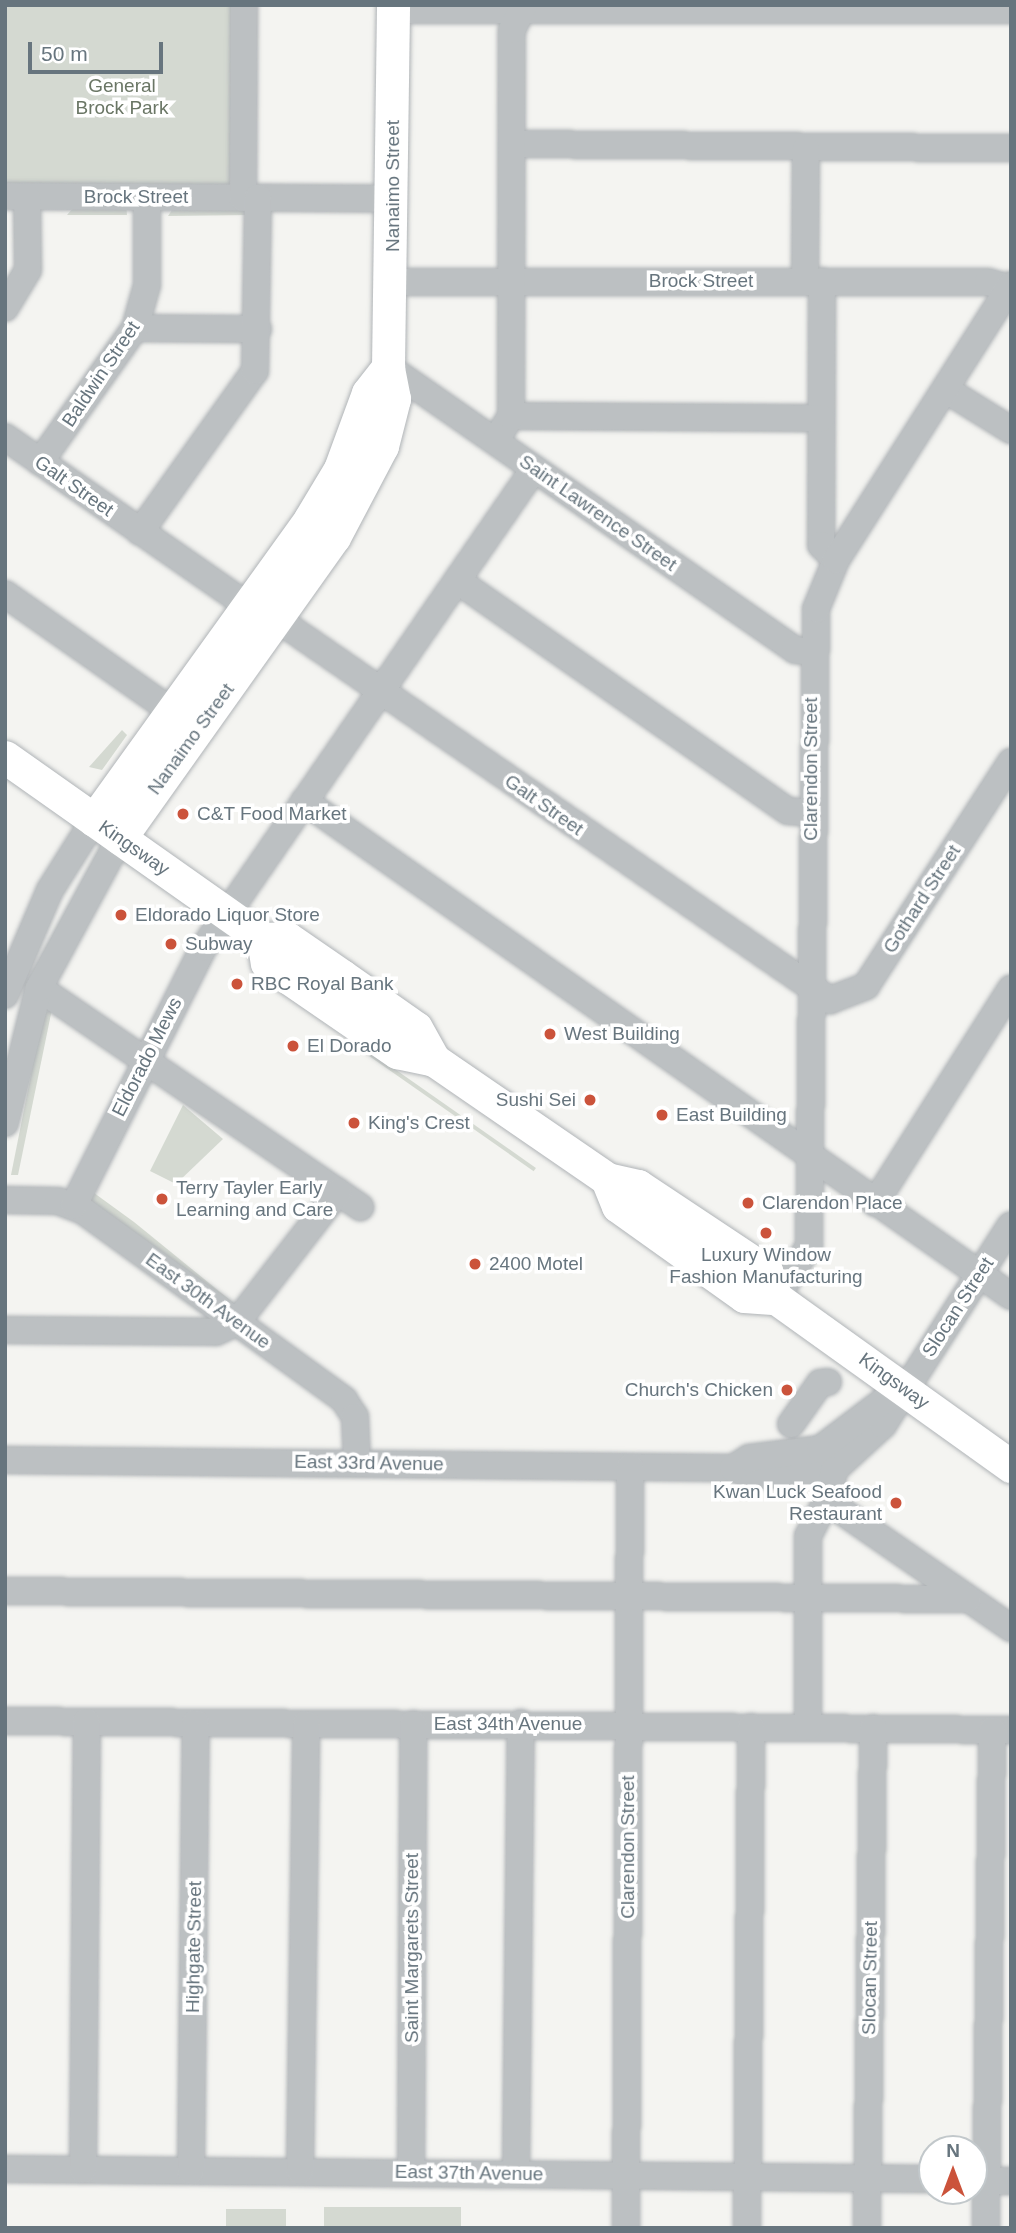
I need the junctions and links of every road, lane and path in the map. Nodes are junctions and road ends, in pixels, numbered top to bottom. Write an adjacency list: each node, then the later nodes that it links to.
1 (244, 5): 11 (street)
2 (862, 7): 4 (street); 5 (street)
3 (393, 8): 4 (street); 12 (main road, Nanaimo Street)
4 (523, 8): 6 (street)
5 (1011, 10)
6 (514, 144): 8 (street); 13 (street)
7 (1011, 148): 8 (street)
8 (806, 149): 14 (street)
9 (16, 196): 10 (street, Brock Street); 17 (street)
10 (147, 197): 11 (street, Brock Street); 18 (street, Baldwin Street)
11 (251, 198): 12 (street, Brock Street); 19 (street)
12 (393, 199): 15 (main road, Nanaimo Street)
13 (513, 280): 14 (street, Brock Street); 15 (street, Brock Street); 22 (street)
14 (814, 281): 16 (street, Brock Street); 23 (street)
15 (393, 282): 20 (main road, Nanaimo Street)
16 (1010, 287): 21 (street, Clarendon Street)
17 (5, 308)
18 (135, 328): 19 (street); 27 (street, Baldwin Street)
19 (258, 329): 29 (street)
20 (388, 367): 26 (street, Saint Lawrence Street); 33 (main road, Nanaimo Street); 34 (main road, Nanaimo Street)
21 (948, 391): 24 (street); 30 (street, Clarendon Street)
22 (510, 416): 23 (street); 26 (street)
23 (821, 418): 30 (street)
24 (1011, 430)
25 (5, 437): 27 (street, Galt Street)
26 (496, 440): 28 (street, Saint Lawrence Street)
27 (40, 462): 29 (street, Galt Street)
28 (534, 469): 31 (street, Eldorado Mews); 35 (street, Saint Lawrence Street)
29 (140, 532): 33 (street, Galt Street)
30 (836, 560): 35 (street, Clarendon Street)
31 (458, 580): 36 (street, Eldorado Mews); 41 (street)
32 (5, 594): 37 (street)
33 (247, 605): 37 (main road, Nanaimo Street)
34 (277, 620): 36 (street, Galt Street); 42 (main road, Nanaimo Street)
35 (811, 652): 41 (street, Clarendon Street)
36 (383, 693): 40 (street, Eldorado Mews); 46 (street, Galt Street)
37 (173, 712): 42 (main road, Nanaimo Street)
38 (5, 757): 42 (main road, Kingsway)
39 (1011, 762): 46 (street, Gothard Street)
40 (304, 801): 43 (street, Eldorado Mews); 50 (street)
41 (811, 813): 46 (street, Clarendon Street)
42 (107, 829): 43 (main road, Kingsway); 44 (street, Nanaimo Street); 47 (street, Nanaimo Street)
43 (226, 913): 48 (street, Eldorado Mews); 59 (main road, Kingsway)
44 (39, 988): 48 (street); 49 (street, Nanaimo Street)
45 (1011, 989): 53 (street)
46 (811, 991): 50 (street, Clarendon Street)
47 (5, 995)
48 (147, 1056): 51 (street); 54 (street, Eldorado Mews)
49 (5, 1123)
50 (811, 1157): 53 (street); 59 (street, Clarendon Street)
51 (338, 1192): 55 (street); 60 (street)
52 (5, 1200): 54 (street)
53 (874, 1203): 57 (street)
54 (74, 1205): 60 (street, East 30th Avenue)
55 (360, 1207)
56 (1011, 1225): 57 (street, Slocan Street)
57 (978, 1276): 58 (street); 63 (street, Slocan Street)
58 (1011, 1296)
59 (776, 1298): 63 (main road, Kingsway)
60 (237, 1322): 61 (street); 67 (street, East 30th Avenue)
61 (5, 1330)
62 (828, 1382): 64 (street)
63 (902, 1387): 66 (street, Slocan Street); 68 (main road, Kingsway)
64 (791, 1424)
65 (5, 1460): 67 (street, East 33rd Avenue)
66 (827, 1460): 69 (street, East 33rd Avenue); 70 (street)
67 (357, 1463): 69 (street, East 33rd Avenue)
68 (1011, 1466)
69 (630, 1467): 73 (street, Clarendon Street)
70 (827, 1501): 72 (street); 74 (street)
71 (5, 1591): 73 (street)
72 (808, 1594): 73 (street); 74 (street); 84 (street)
73 (627, 1595): 82 (street, Clarendon Street)
74 (968, 1599): 75 (street)
75 (1011, 1628)
76 (5, 1721): 77 (street, East 34th Avenue)
77 (87, 1722): 78 (street, East 34th Avenue); 88 (street)
78 (196, 1723): 80 (street, East 34th Avenue); 89 (street, Highgate Street)
79 (521, 1723): 81 (street, East 34th Avenue); 82 (street, East 34th Avenue); 92 (street)
80 (306, 1724): 81 (street, East 34th Avenue); 90 (street)
81 (413, 1724): 91 (street, Saint Margarets Street)
82 (628, 1726): 83 (street, East 34th Avenue); 93 (street, Clarendon Street)
83 (751, 1727): 84 (street, East 34th Avenue); 94 (street)
84 (808, 1727): 85 (street, East 34th Avenue)
85 (873, 1728): 86 (street, East 34th Avenue); 95 (street, Slocan Street)
86 (1001, 1730): 97 (street)
87 (5, 2169): 88 (street, East 37th Avenue)
88 (83, 2170): 89 (street, East 37th Avenue)
89 (191, 2171): 90 (street, East 37th Avenue)
90 (300, 2171): 91 (street, East 37th Avenue)
91 (411, 2172): 92 (street, East 37th Avenue)
92 (516, 2173): 93 (street, East 37th Avenue)
93 (627, 2176): 94 (street, East 37th Avenue); 98 (street, Clarendon Street)
94 (747, 2177): 95 (street, East 37th Avenue); 99 (street)
95 (867, 2178): 96 (street, East 37th Avenue); 100 (street, Slocan Street)
96 (918, 2179)
97 (991, 2181): 101 (street)
98 (626, 2228)
99 (747, 2228)
100 (867, 2228)
101 (986, 2228)

